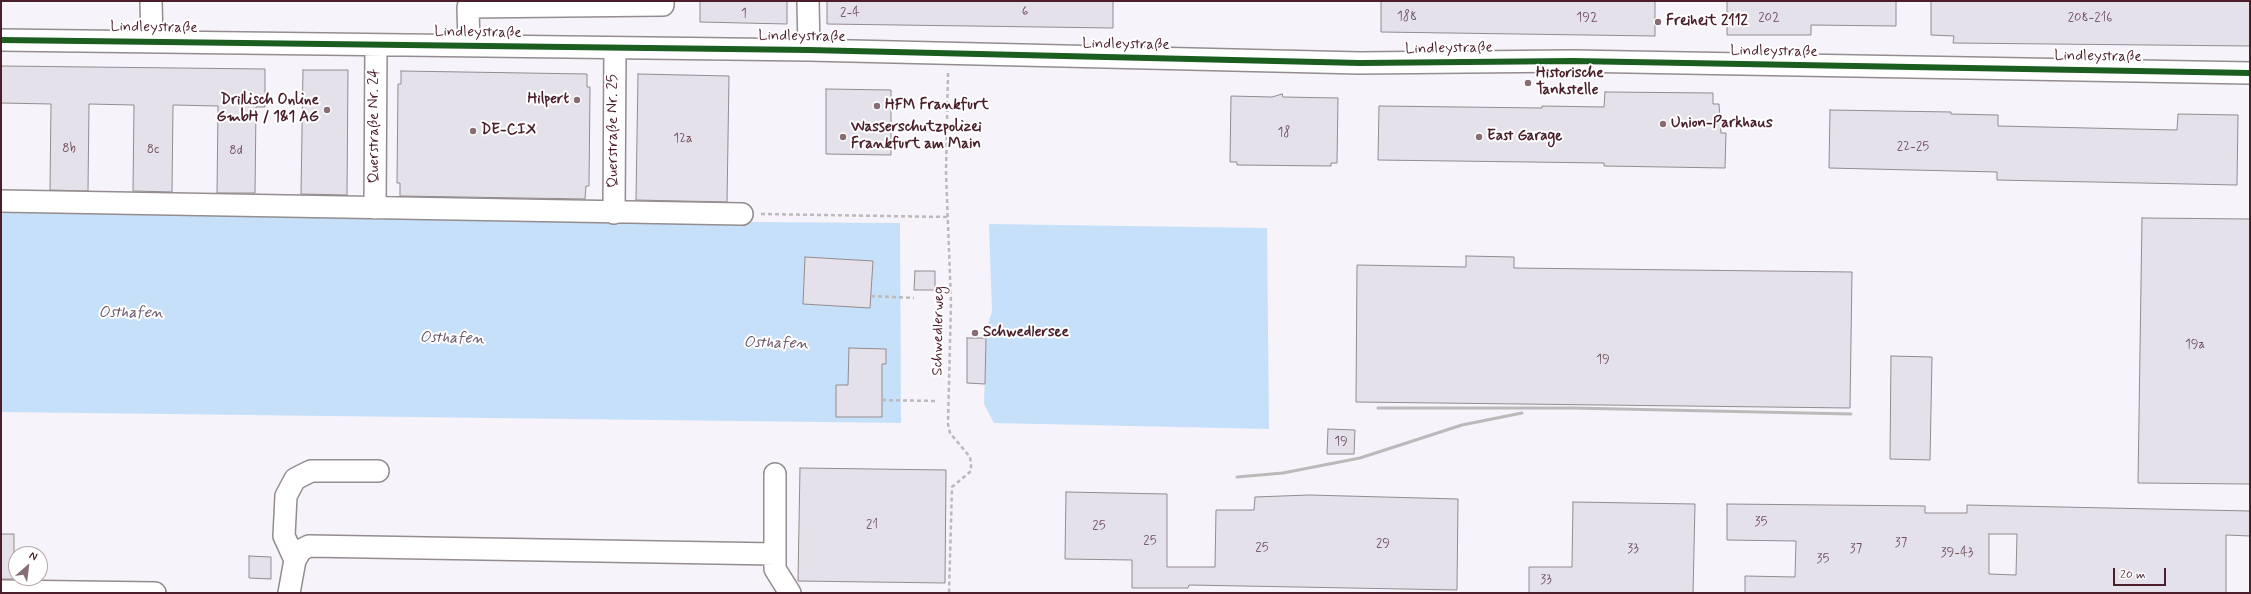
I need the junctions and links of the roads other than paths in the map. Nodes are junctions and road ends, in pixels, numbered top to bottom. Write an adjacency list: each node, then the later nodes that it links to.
1 (151, 1): 5 (street)
2 (663, 1): 7 (street)
3 (808, 1): 9 (street)
4 (1, 40): 5 (street, Lindleystraße)
5 (152, 41): 6 (street, Lindleystraße)
6 (376, 45): 7 (street, Lindleystraße); 12 (street, Querstraße Nr. 24)
7 (469, 46): 8 (street, Lindleystraße)
8 (615, 48): 9 (street, Lindleystraße); 13 (street, Querstraße Nr. 25)
9 (809, 50): 10 (street, Lindleystraße)
10 (2250, 73)
11 (1, 201): 12 (street)
12 (375, 208): 13 (street)
13 (614, 213): 14 (street)
14 (742, 214)
15 (378, 471): 18 (street)
16 (775, 474): 17 (street)
17 (775, 554): 18 (street); 22 (street)
18 (295, 560): 21 (street)
19 (1, 591): 20 (street)
20 (155, 593)
21 (289, 593)
22 (790, 593)

